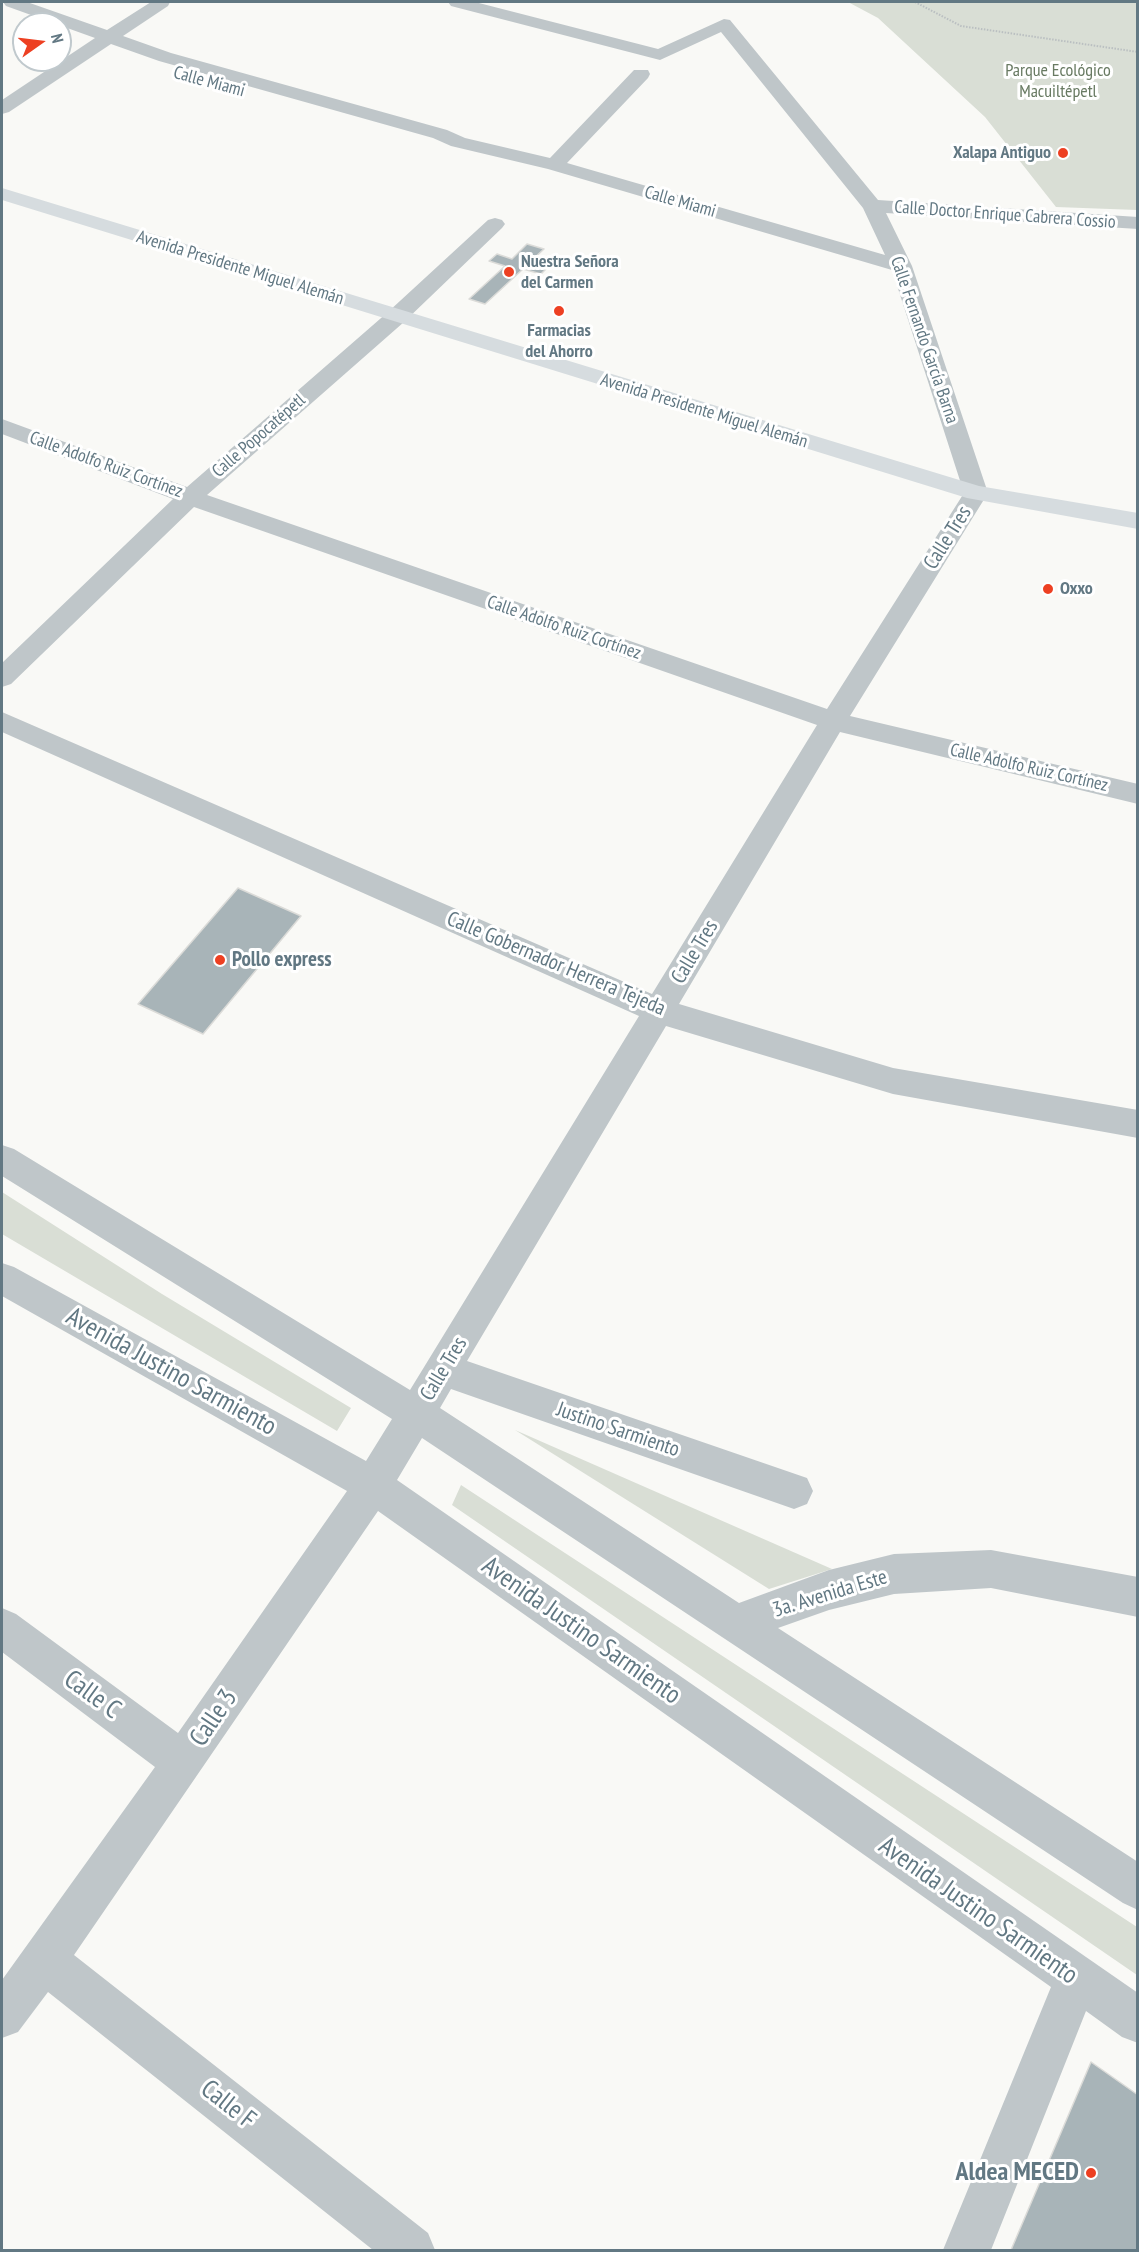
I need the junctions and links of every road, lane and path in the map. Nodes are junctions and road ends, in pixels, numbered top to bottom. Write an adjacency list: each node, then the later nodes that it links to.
1 (12, 2): 5 (street, Calle Miami)
2 (162, 2): 5 (street)
3 (457, 2): 11 (street, Calle Fernando García Barna)
4 (915, 2): 6 (path)
5 (108, 35): 8 (street); 9 (street, Calle Miami)
6 (1137, 52)
7 (640, 74): 9 (street)
8 (2, 108)
9 (554, 165): 14 (street, Calle Miami)
10 (2, 194): 15 (main road, Avenida Presidente Miguel Alemán)
11 (872, 207): 12 (street, Calle Doctor Enrique Cabrera Cossio); 14 (street, Calle Fernando García Barna)
12 (1137, 223)
13 (495, 224): 15 (street, Calle Popocatépetl)
14 (901, 266): 17 (street, Calle Fernando García Barna)
15 (396, 317): 17 (main road, Avenida Presidente Miguel Alemán); 18 (street, Calle Popocatépetl)
16 (2, 426): 18 (street, Calle Adolfo Ruiz Cortínez)
17 (976, 493): 19 (main road, Avenida Presidente Miguel Alemán); 22 (street, Calle Tres)
18 (190, 497): 20 (street, Calle Popocatépetl); 22 (street, Calle Adolfo Ruiz Cortínez)
19 (1137, 521)
20 (2, 678)
21 (2, 721): 24 (street, Calle Gobernador Herrera Tejeda)
22 (833, 721): 23 (street, Calle Adolfo Ruiz Cortínez); 24 (street, Calle Tres)
23 (1137, 794)
24 (659, 1011): 25 (street, Calle Gobernador Herrera Tejeda); 28 (street, Calle Tres)
25 (1137, 1124)
26 (2, 1159): 29 (street)
27 (2, 1278): 30 (street, Avenida Justino Sarmiento)
28 (443, 1370): 29 (street, Calle Tres); 31 (street, Justino Sarmiento)
29 (417, 1414): 30 (street, Calle 3); 33 (street)
30 (374, 1485): 35 (street, Calle 3); 38 (street, Avenida Justino Sarmiento)
31 (794, 1491)
32 (1137, 1597): 33 (street, 3a. Avenida Este)
33 (738, 1623): 36 (street)
34 (2, 1628): 35 (street, Calle C)
35 (183, 1762): 37 (street, Calle 3)
36 (1137, 1888)
37 (44, 1960): 39 (street, Calle 3); 41 (street, Calle F)
38 (1076, 1979): 40 (street, Avenida Justino Sarmiento); 42 (street)
39 (2, 2016)
40 (1137, 2021)
41 (411, 2250)
42 (967, 2250)

